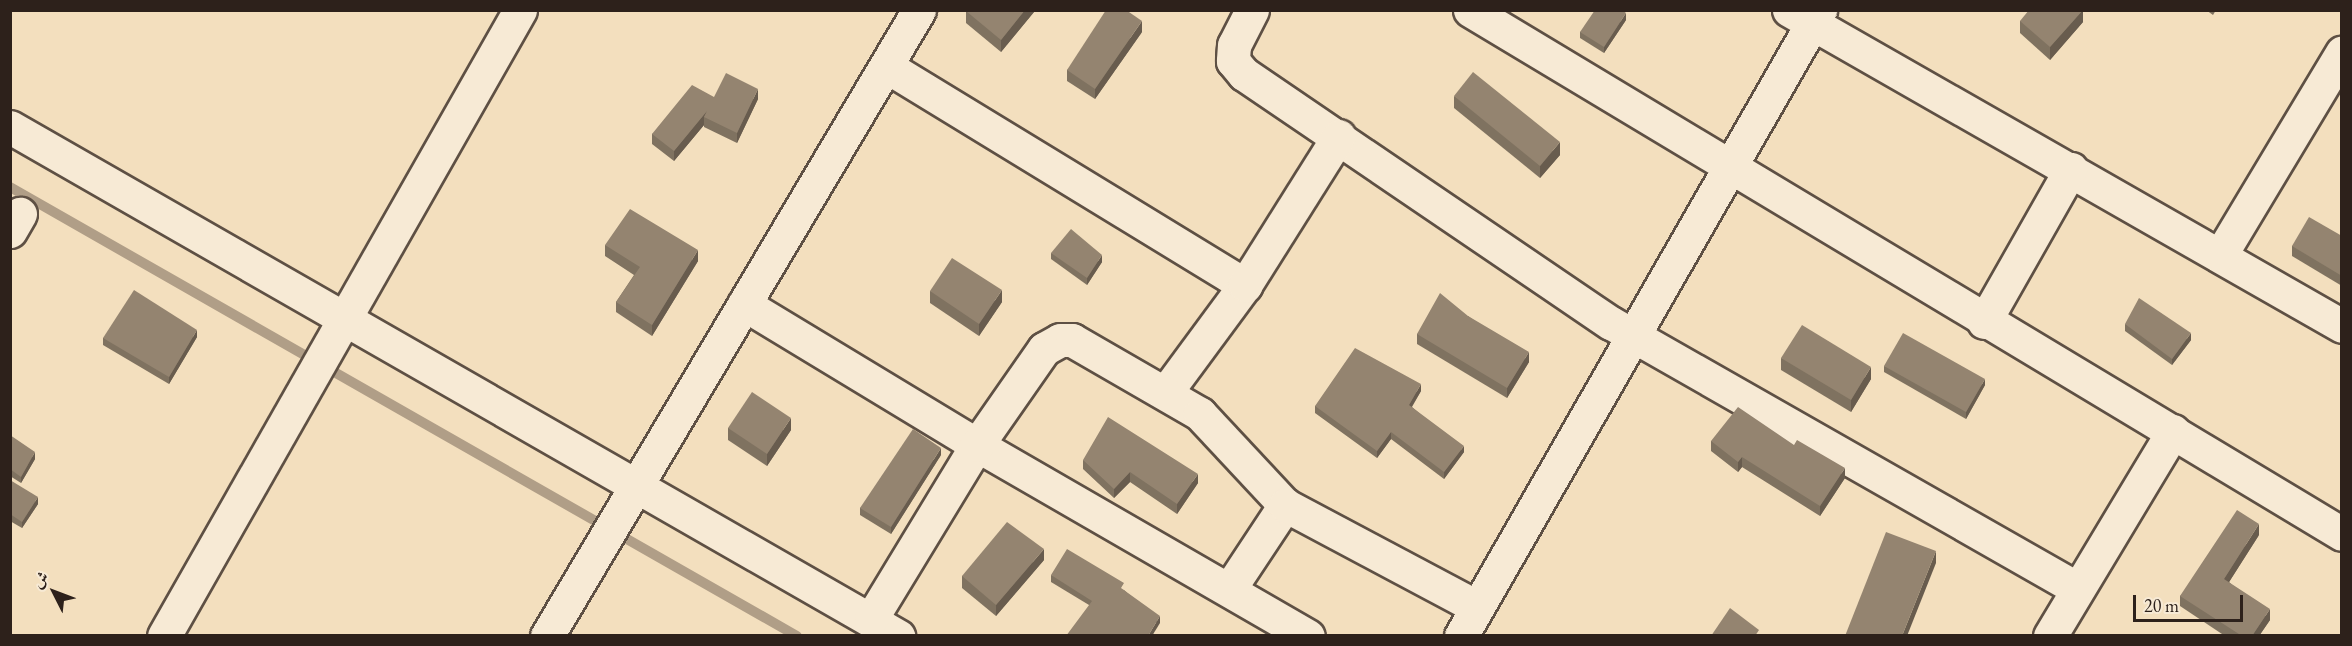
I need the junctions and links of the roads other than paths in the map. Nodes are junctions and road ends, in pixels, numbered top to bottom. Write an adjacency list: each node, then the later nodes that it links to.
1 (520, 10): 15 (street)
2 (918, 10): 7 (street)
3 (1252, 10): 9 (street)
4 (1482, 13): 10 (street)
5 (1807, 15): 10 (street); 11 (street)
6 (2342, 53): 12 (street)
7 (886, 66): 13 (street); 14 (street)
8 (10, 127): 15 (street)
9 (1339, 136): 13 (street); 18 (street)
10 (1728, 168): 16 (street); 18 (street)
11 (2071, 169): 12 (street); 16 (street)
12 (2221, 254): 17 (street)
13 (1245, 285): 19 (street)
14 (744, 304): 21 (street); 22 (street)
15 (343, 320): 22 (street); 29 (street)
16 (1984, 322): 20 (street)
17 (2342, 326)
18 (1634, 337): 26 (street); 27 (street)
19 (1166, 392): 21 (street); 23 (street)
20 (2173, 431): 24 (street); 26 (street)
21 (977, 445): 25 (street); 28 (street)
22 (638, 484): 28 (street); 30 (street)
23 (1285, 505): 25 (street); 27 (street)
24 (2342, 534)
25 (1230, 588): 31 (street)
26 (2078, 589): 33 (street)
27 (1477, 607): 32 (street)
28 (884, 627)
29 (164, 636)
30 (547, 636)
31 (1308, 636)
32 (1461, 636)
33 (2050, 636)

